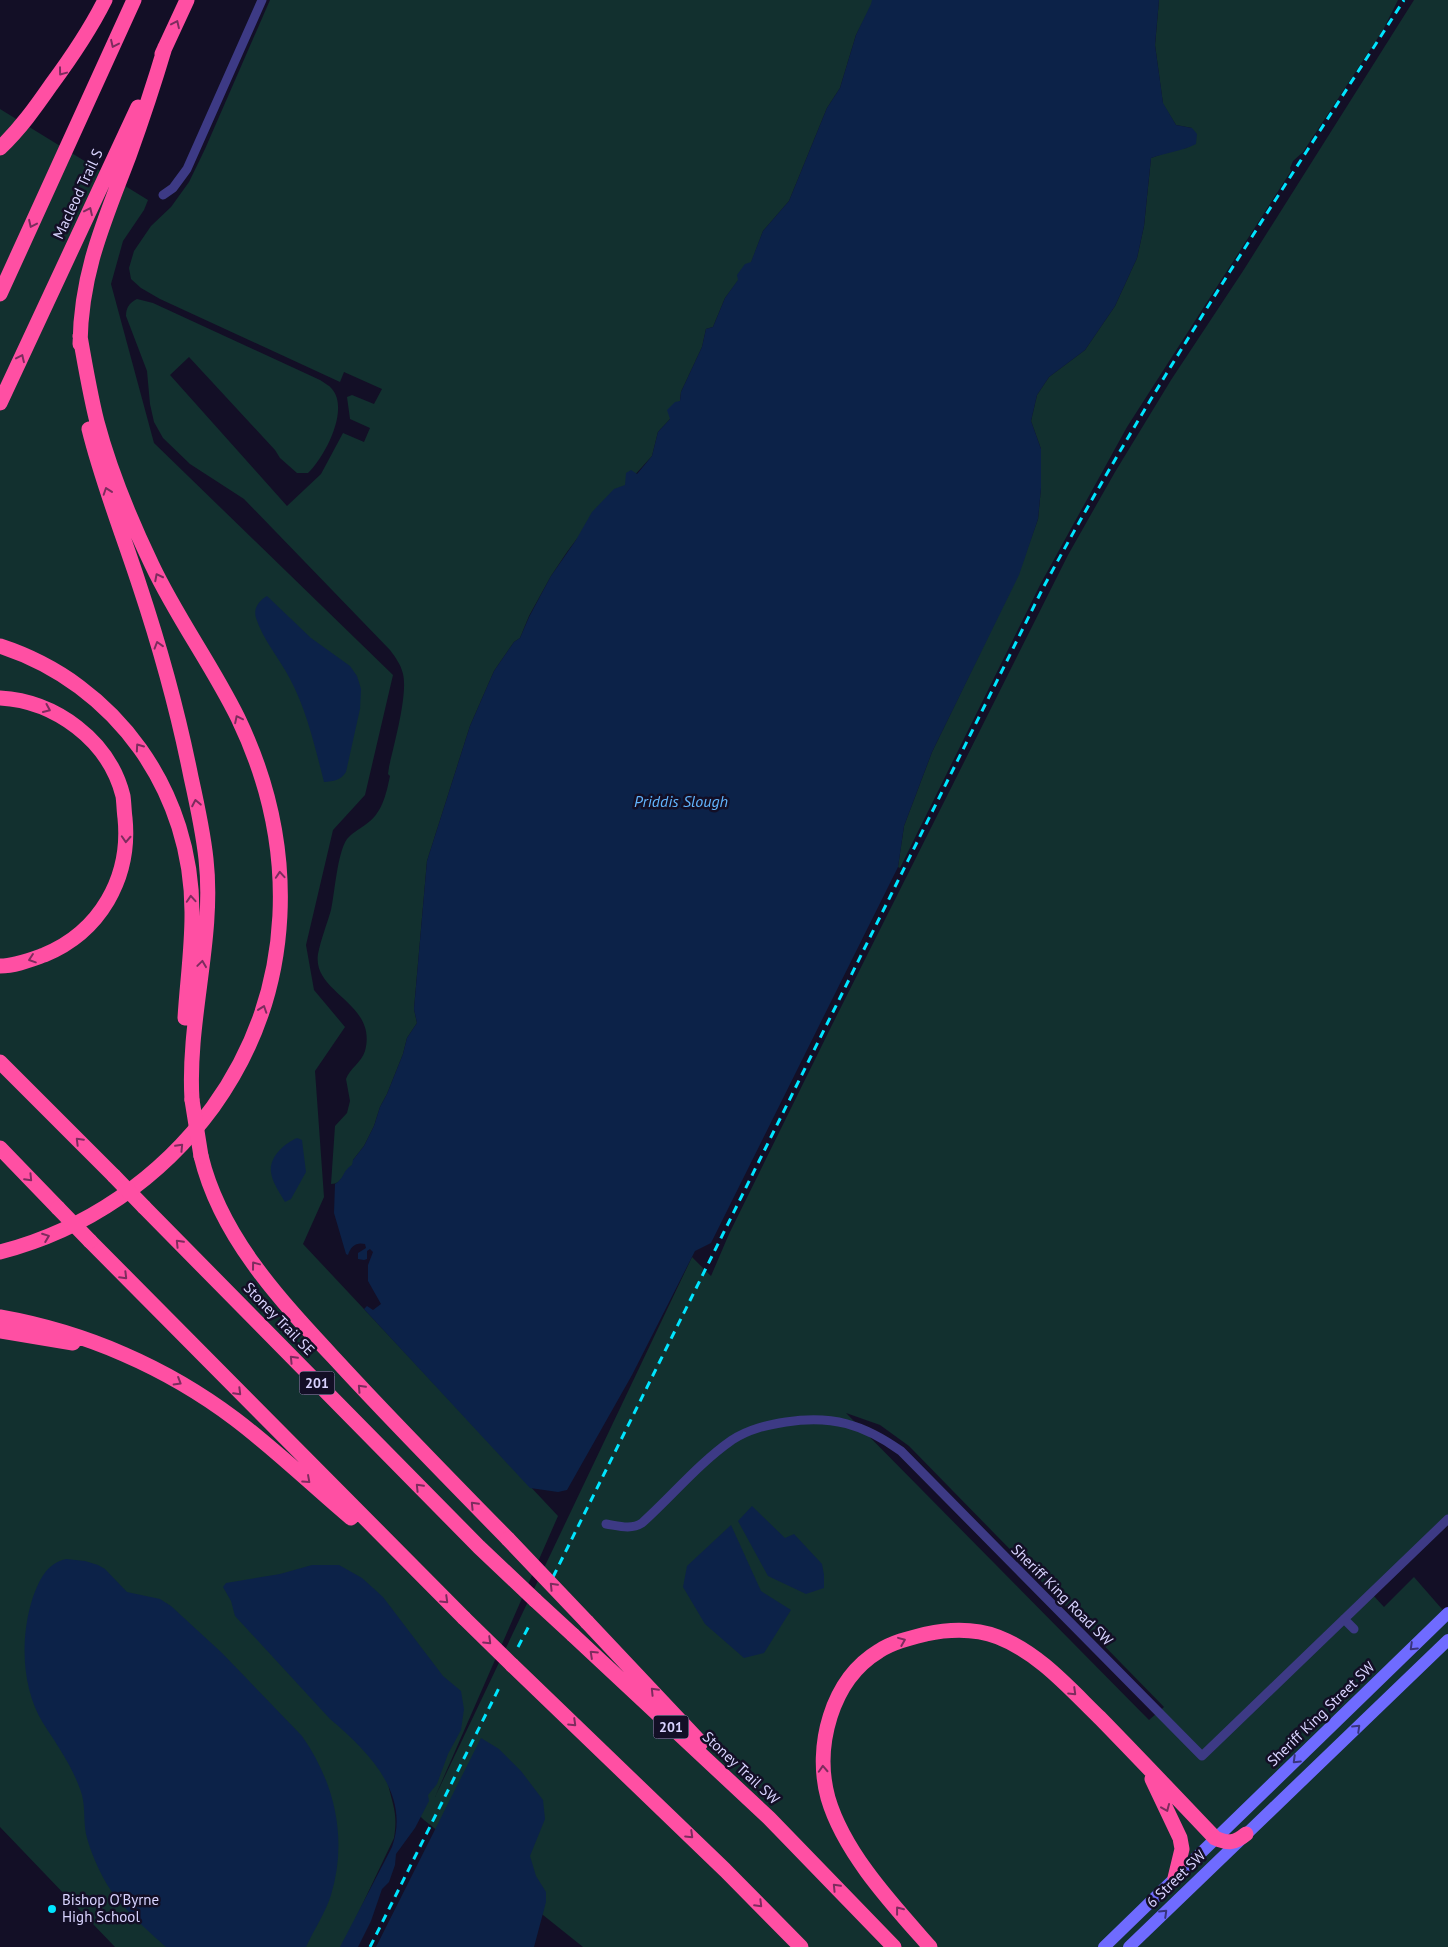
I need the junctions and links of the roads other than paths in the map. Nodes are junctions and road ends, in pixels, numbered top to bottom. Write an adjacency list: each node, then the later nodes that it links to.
1 (105, 0): 6 (highway, one-way to 6)
2 (134, 0): 8 (highway, Macleod Trail S, one-way to 8)
3 (187, 0): 5 (highway, Macleod Trail S, one-way to 3)
4 (262, 0): 7 (street)
5 (166, 47): 9 (highway); 10 (highway, Macleod Trail S, one-way to 5)
6 (0, 148)
7 (163, 195)
8 (0, 294)
9 (80, 336): 15 (highway, one-way to 9); 17 (highway, one-way to 9)
10 (0, 402)
11 (0, 646): 15 (highway, one-way to 11)
12 (0, 698): 13 (highway, one-way to 13)
13 (0, 966)
14 (0, 1062): 24 (highway, Stoney Trail SE / 201, one-way to 14, bridge)
15 (192, 1093): 30 (highway, one-way to 15, bridge)
16 (0, 1148): 23 (highway, one-way to 23, bridge)
17 (0, 1252)
18 (0, 1317): 20 (highway)
19 (0, 1331): 20 (highway)
20 (135, 1359): 23 (highway, one-way to 23)
21 (1448, 1519): 26 (street, Sheriff King Road SW)
22 (606, 1524): 26 (street, Sheriff King Road SW)
23 (427, 1582): 34 (highway, one-way to 34, bridge)
24 (535, 1600): 30 (highway, Stoney Trail SW / 201, one-way to 24, bridge)
25 (1448, 1613): 32 (main road, Sheriff King Street SW, one-way to 32)
26 (1344, 1618): 27 (street)
27 (1354, 1629)
28 (1448, 1640): 31 (main road, one-way to 28)
29 (1132, 1751): 32 (highway); 33 (highway, one-way to 33); 36 (highway, one-way to 29)
30 (769, 1818): 35 (highway, Stoney Trail SW / 201, one-way to 30)
31 (1246, 1834): 32 (highway); 38 (main road, 6 Street SW, one-way to 31)
32 (1215, 1838): 33 (main road, 6 Street SW)
33 (1175, 1878): 37 (main road, 6 Street SW)
34 (801, 1947)
35 (894, 1947)
36 (930, 1947)
37 (1104, 1947)
38 (1129, 1947)

